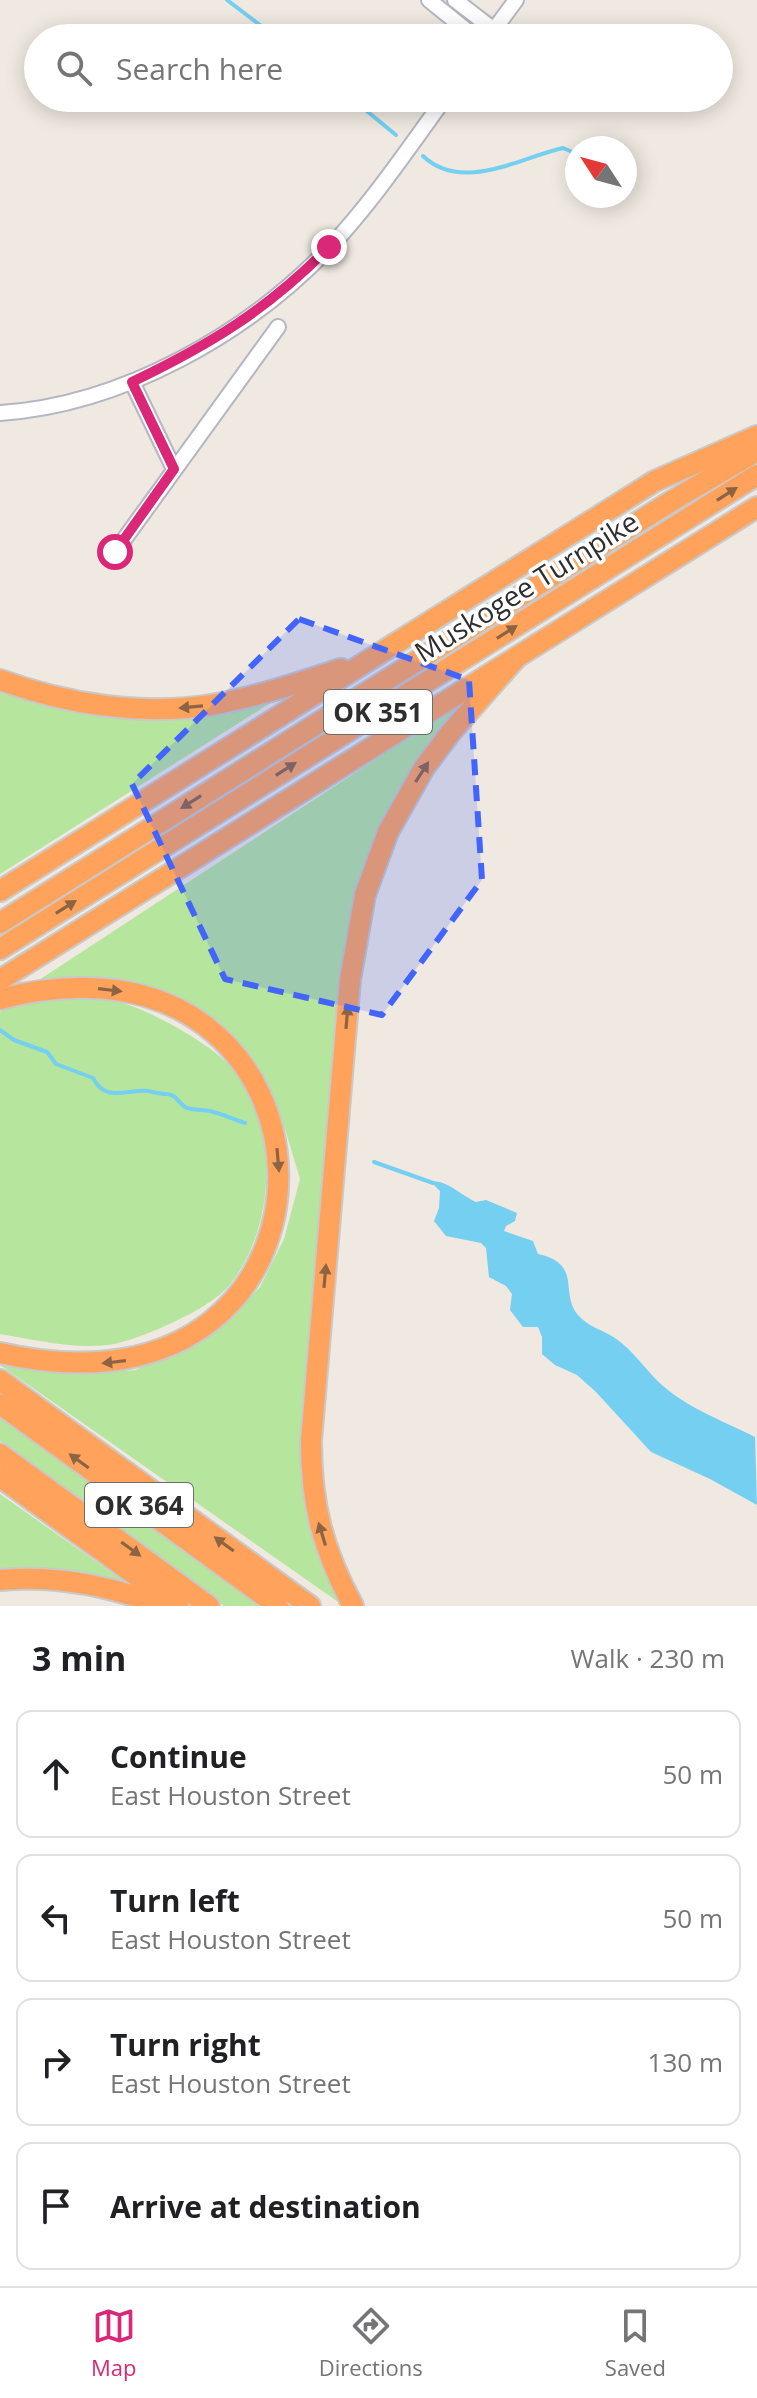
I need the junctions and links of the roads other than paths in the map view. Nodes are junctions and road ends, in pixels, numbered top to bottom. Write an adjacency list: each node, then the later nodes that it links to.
1 (429, 0): 4 (street)
2 (455, 0): 5 (street)
3 (516, 0): 6 (street)
4 (459, 24)
5 (480, 24)
6 (498, 24)
7 (434, 112): 9 (street)
8 (278, 327): 13 (street)
9 (132, 382): 10 (street); 13 (street)
10 (0, 413)
11 (757, 436): 18 (highway)
12 (757, 451): 21 (highway, Muskogee Turnpike / OK 351, one-way to 21)
13 (174, 469): 16 (street)
14 (757, 475): 22 (highway, Muskogee Turnpike / OK 351, one-way to 14)
15 (757, 507): 17 (highway)
16 (115, 552)
17 (517, 657): 23 (highway); 36 (highway, one-way to 17)
18 (368, 661): 19 (highway, one-way to 19); 20 (highway)
19 (0, 680)
20 (0, 891)
21 (0, 923)
22 (0, 949)
23 (0, 980)
24 (0, 999): 25 (highway, one-way to 25)
25 (0, 1353)
26 (0, 1380): 35 (highway, one-way to 26)
27 (0, 1404): 34 (highway, OK 364, one-way to 27)
28 (0, 1454): 33 (highway, OK 364, one-way to 33)
29 (0, 1477): 32 (highway)
30 (0, 1580): 31 (highway)
31 (169, 1606)
32 (178, 1606)
33 (209, 1606)
34 (278, 1606)
35 (310, 1606)
36 (353, 1606)

